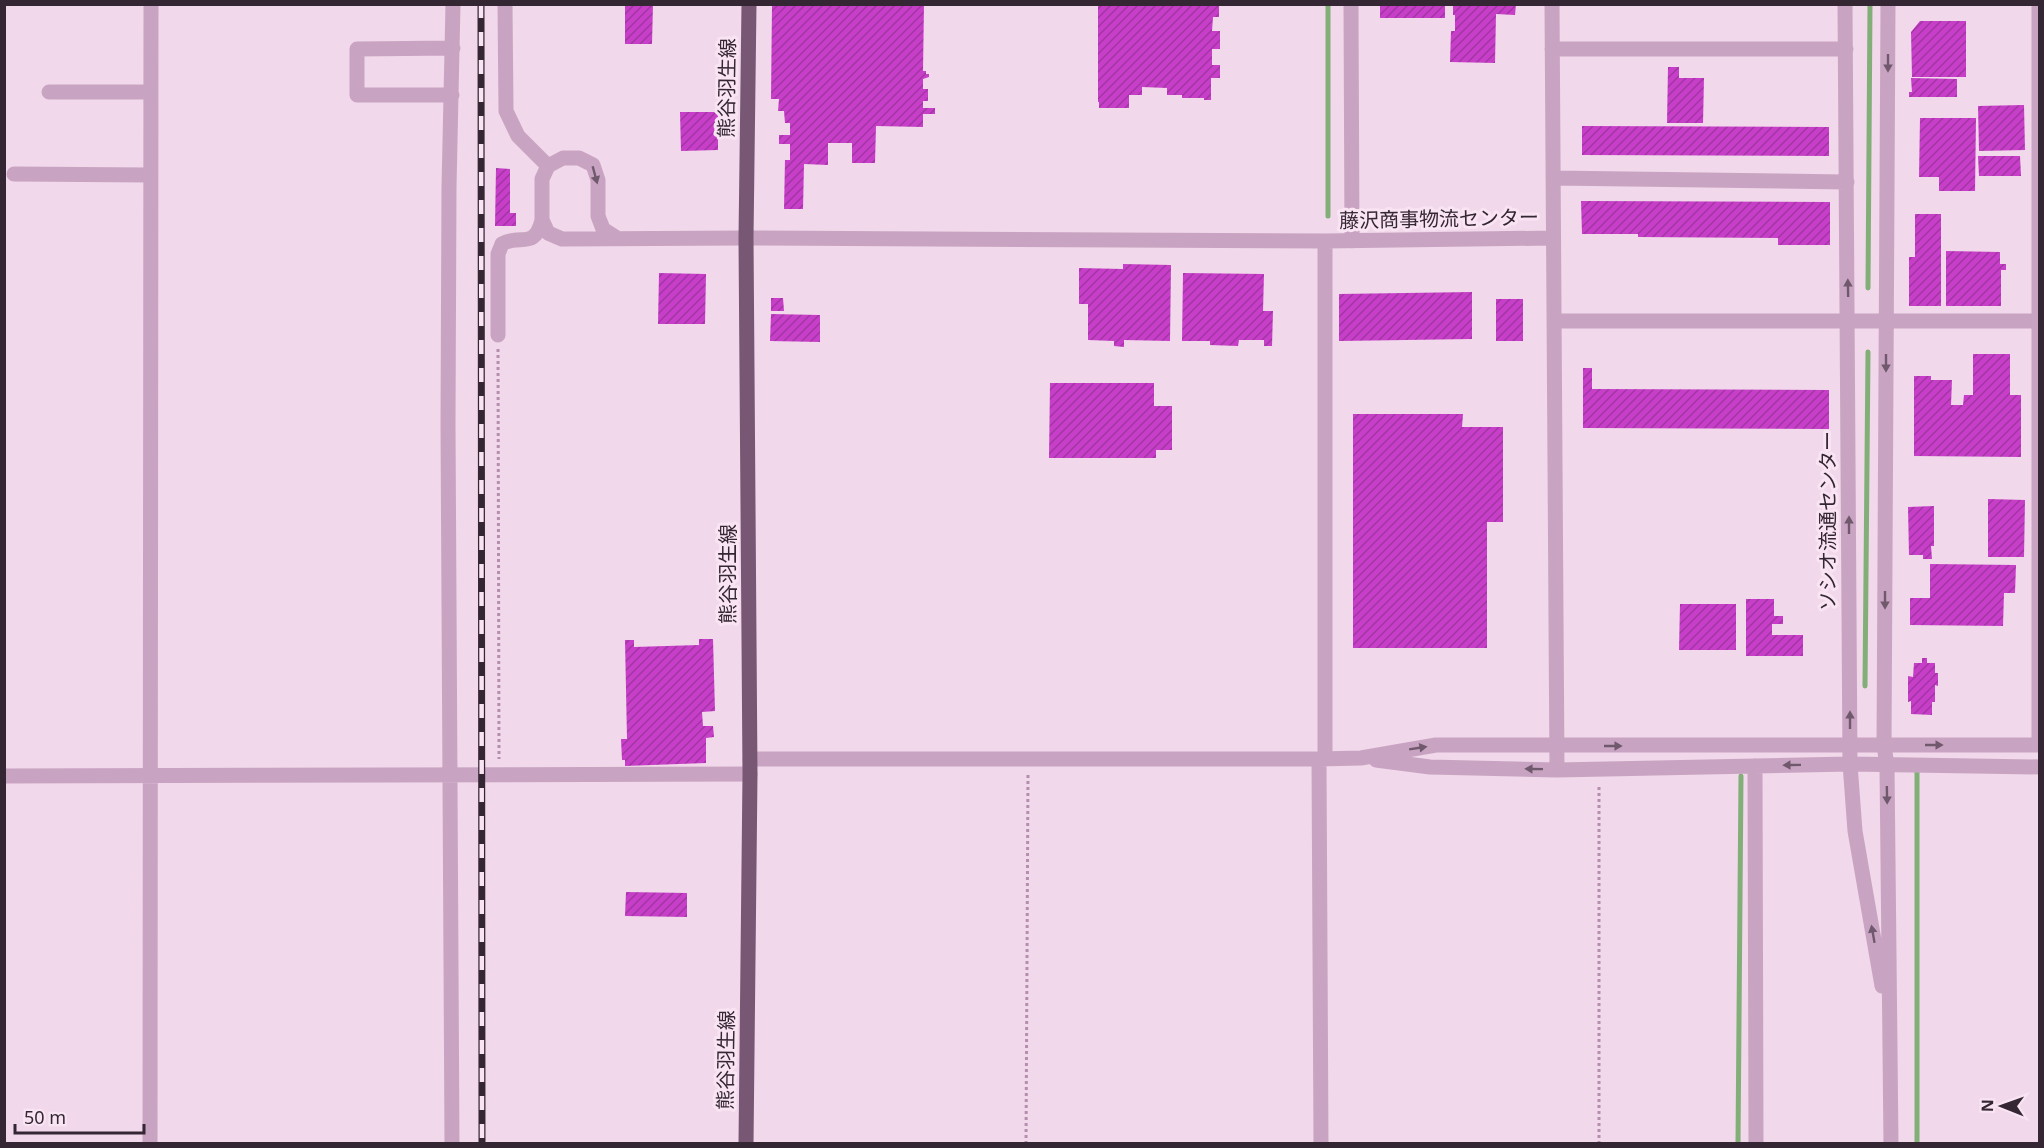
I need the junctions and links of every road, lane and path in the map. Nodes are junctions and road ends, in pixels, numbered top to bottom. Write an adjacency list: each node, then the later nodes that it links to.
1 (151, 4): 14 (street)
2 (453, 4): 10 (street)
3 (505, 4): 16 (street)
4 (749, 4): 23 (main road, 熊谷羽生線)
5 (1351, 4): 26 (street)
6 (1552, 4): 11 (street)
7 (1845, 4): 12 (street, ソシオ流通センター)
8 (1888, 4): 29 (street, one-way to 29)
9 (2039, 4): 30 (street)
10 (453, 48): 15 (street); 15 (street)
11 (1552, 49): 12 (street); 19 (street)
12 (1846, 49): 20 (street, ソシオ流通センター)
13 (49, 92): 14 (street)
14 (150, 93): 18 (street)
15 (452, 95): 49 (street)
16 (548, 166): 21 (street); 22 (street, one-way to 22)
17 (14, 174): 18 (street)
18 (149, 175): 48 (street)
19 (1553, 178): 20 (street); 24 (street)
20 (1847, 182): 28 (street, ソシオ流通センター, one-way to 20)
21 (542, 220): 22 (street, 藤沢商事物流センター); 31 (street)
22 (617, 238): 23 (street, 藤沢商事物流センター)
23 (746, 238): 25 (street, 藤沢商事物流センター); 40 (main road, 熊谷羽生線)
24 (1553, 238): 26 (street, 藤沢商事物流センター); 27 (street)
25 (1325, 241): 26 (street, 藤沢商事物流センター); 38 (street)
26 (1352, 241)
27 (1554, 321): 28 (street); 35 (street)
28 (1848, 321): 29 (street); 32 (street, ソシオ流通センター, one-way to 28)
29 (1886, 321): 30 (street); 33 (street, one-way to 33)
30 (2039, 321): 34 (street)
31 (498, 335): 46 (path)
32 (1850, 744): 33 (street); 35 (street, one-way to 32); 39 (street, ソシオ流通センター)
33 (1884, 745): 34 (street, one-way to 34); 42 (street)
34 (2039, 745)
35 (1557, 746): 36 (street, one-way to 35); 45 (street)
36 (1361, 758): 38 (street); 45 (street, one-way to 36)
37 (1028, 759): 38 (street); 40 (street); 54 (path)
38 (1322, 759): 55 (street)
39 (1850, 764): 41 (street, one-way to 41); 42 (street); 50 (street, ソシオ流通センター, one-way to 39)
40 (750, 766): 46 (street); 53 (main road, 熊谷羽生線)
41 (1755, 766): 44 (street); 57 (street)
42 (1887, 766): 43 (street); 50 (street, one-way to 50)
43 (2040, 767)
44 (1599, 769): 45 (street); 56 (path)
45 (1557, 770)
46 (499, 775): 49 (street)
47 (4, 776): 48 (street)
48 (148, 776): 49 (street); 51 (street)
49 (451, 776): 52 (street)
50 (1890, 1033): 58 (street)
51 (150, 1143)
52 (452, 1143)
53 (746, 1143)
54 (1026, 1143)
55 (1321, 1143)
56 (1599, 1143)
57 (1756, 1143)
58 (1891, 1143)

